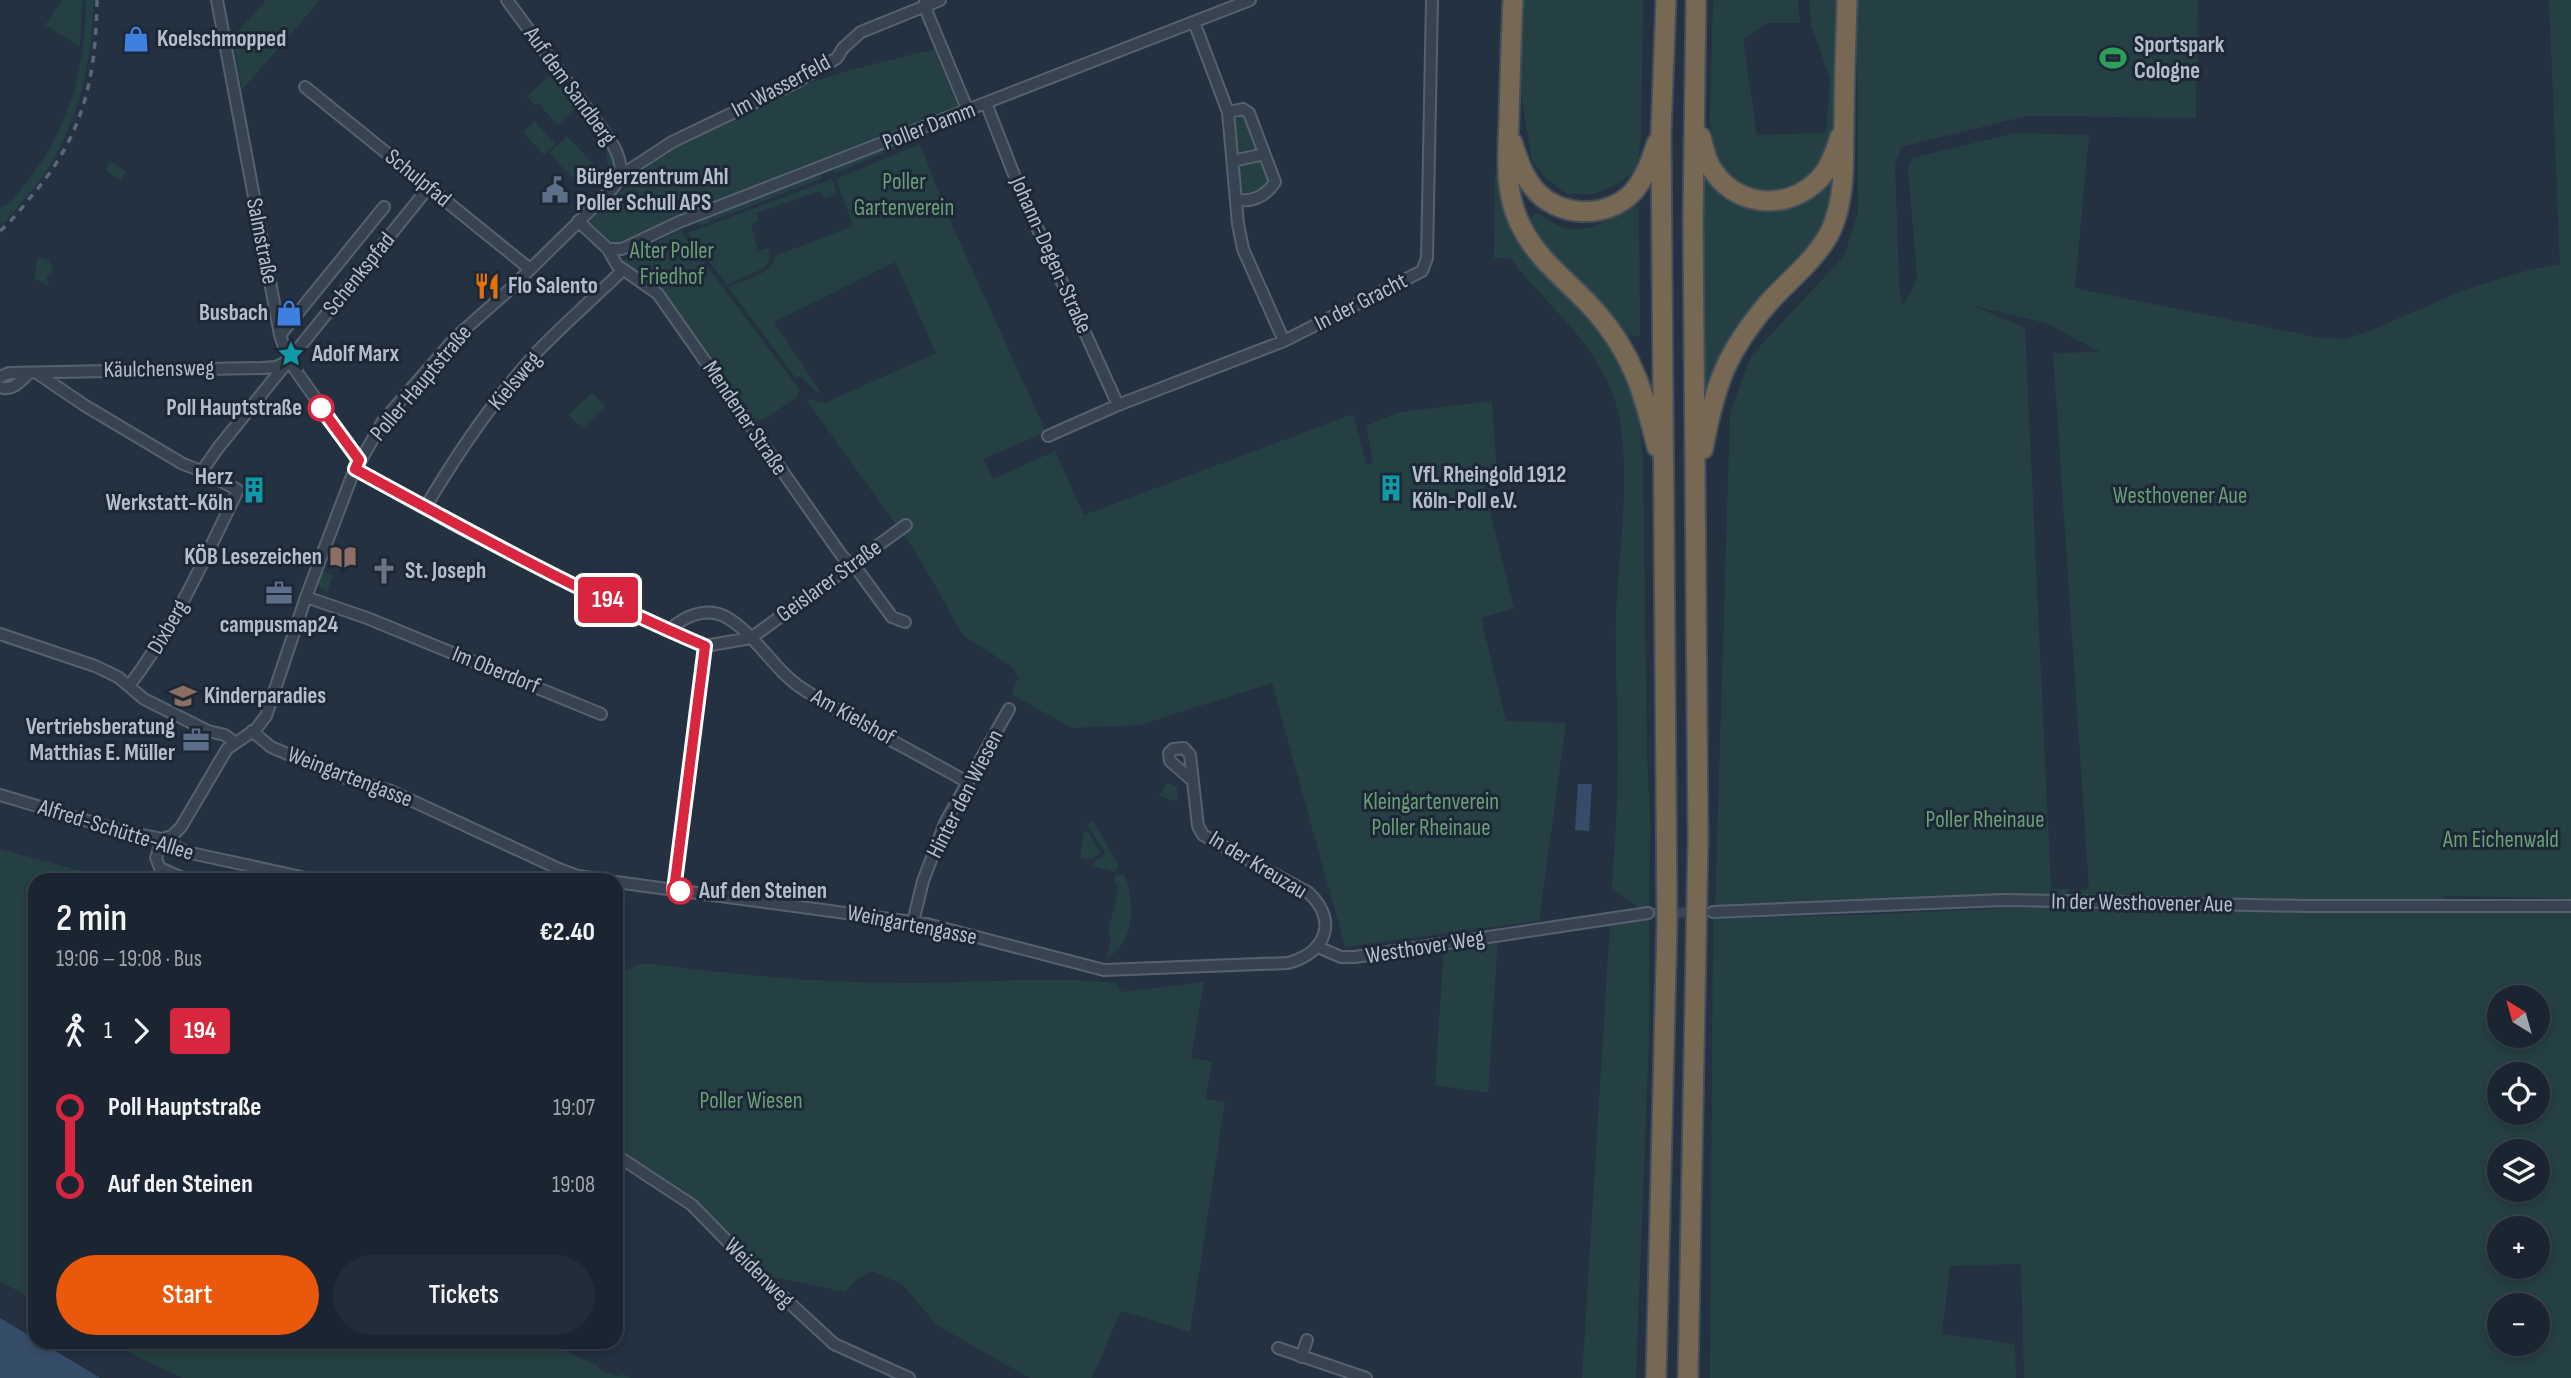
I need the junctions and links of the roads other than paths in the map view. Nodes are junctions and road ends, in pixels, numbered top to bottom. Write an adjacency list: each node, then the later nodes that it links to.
1 (217, 0): 30 (street, Salmstraße)
2 (507, 0): 22 (street, Auf dem Sandberg)
3 (940, 0): 10 (street, Im Wasserfeld)
4 (1250, 0): 11 (street, Poller Damm)
5 (1432, 0): 31 (street, In der Gracht)
6 (1513, 0): 18 (highway)
7 (1666, 0): 19 (highway)
8 (1696, 0): 14 (highway)
9 (1847, 0): 17 (highway)
10 (925, 3): 15 (street); 22 (street, Im Wasserfeld)
11 (1194, 22): 13 (street, Poller Damm); 16 (street)
12 (305, 87): 23 (street, Schulpfad)
13 (986, 103): 15 (street, Poller Damm); 36 (street, Johann-Degen-Straße)
14 (1694, 105): 17 (highway); 41 (highway)
15 (968, 111): 27 (street, Poller Damm)
16 (1228, 112): 20 (street); 21 (street)
17 (1844, 126): 41 (highway)
18 (1509, 131): 19 (highway); 40 (highway)
19 (1661, 132): 40 (highway)
20 (1264, 154): 21 (street); 24 (street)
21 (1233, 161): 24 (street)
22 (620, 176): 26 (street, Poller Hauptstraße)
23 (429, 187): 28 (street, Schulpfad); 32 (street, Schenkspfad)
24 (1237, 200): 31 (street)
25 (384, 207): 30 (street)
26 (578, 221): 27 (street, Mendener Straße); 28 (street, Poller Hauptstraße)
27 (608, 249): 29 (street, Mendener Straße)
28 (530, 269): 38 (street, Poller Hauptstraße)
29 (623, 270): 42 (street, Kielsweg); 44 (street, Mendener Straße)
30 (281, 335): 32 (street, Salmstraße)
31 (1284, 341): 36 (street, In der Gracht)
32 (289, 361): 33 (street, Käulchensweg); 38 (street, Salmstraße); 39 (street, Schenkspfad)
33 (33, 373): 34 (street, Käulchensweg); 35 (street, Käulchensweg); 39 (street)
34 (0, 377)
35 (0, 387)
36 (1118, 405): 37 (street, In der Gracht)
37 (1048, 436)
38 (357, 465): 42 (street); 45 (street, Poller Hauptstraße)
39 (202, 471): 51 (street, Dixberg)
40 (1665, 478): 76 (highway)
41 (1694, 491): 77 (highway)
42 (425, 508): 47 (street)
43 (906, 525): 44 (street, Geislarer Straße)
44 (852, 565): 46 (street, Mendener Straße); 49 (street, Geislarer Straße)
45 (306, 597): 53 (street, Im Oberdorf); 54 (street, Poller Hauptstraße)
46 (905, 622)
47 (669, 630): 49 (street, Am Kielshof); 50 (street)
48 (0, 634): 51 (street)
49 (751, 638): 50 (street); 57 (street, Am Kielshof)
50 (705, 646): 64 (street)
51 (130, 686): 55 (street)
52 (1009, 709): 57 (street, Hinter den Wiesen)
53 (601, 714)
54 (252, 732): 55 (street, Poller Hauptstraße); 62 (street, Weingartengasse)
55 (234, 742): 59 (street)
56 (1193, 781): 69 (street, In der Kreuzau)
57 (967, 782): 68 (street, Hinter den Wiesen)
58 (0, 795): 59 (street, Alfred-Schütte-Allee)
59 (162, 839): 60 (street); 61 (street, Alfred-Schütte-Allee)
60 (170, 873)
61 (283, 873)
62 (566, 873)
63 (623, 883): 64 (street, Weingartengasse)
64 (674, 890): 68 (street, Weingartengasse)
65 (2571, 906): 66 (street, In der Westhovener Aue)
66 (1713, 912)
67 (1648, 913): 69 (street, Westhover Weg)
68 (914, 922): 69 (street, Weingartengasse)
69 (1318, 947)
70 (623, 1160): 74 (street, Weidenweg)
71 (1307, 1340): 73 (street)
72 (1278, 1348): 73 (street)
73 (1301, 1357): 75 (street)
74 (909, 1378)
75 (1366, 1378)
76 (1656, 1378)
77 (1688, 1378)

